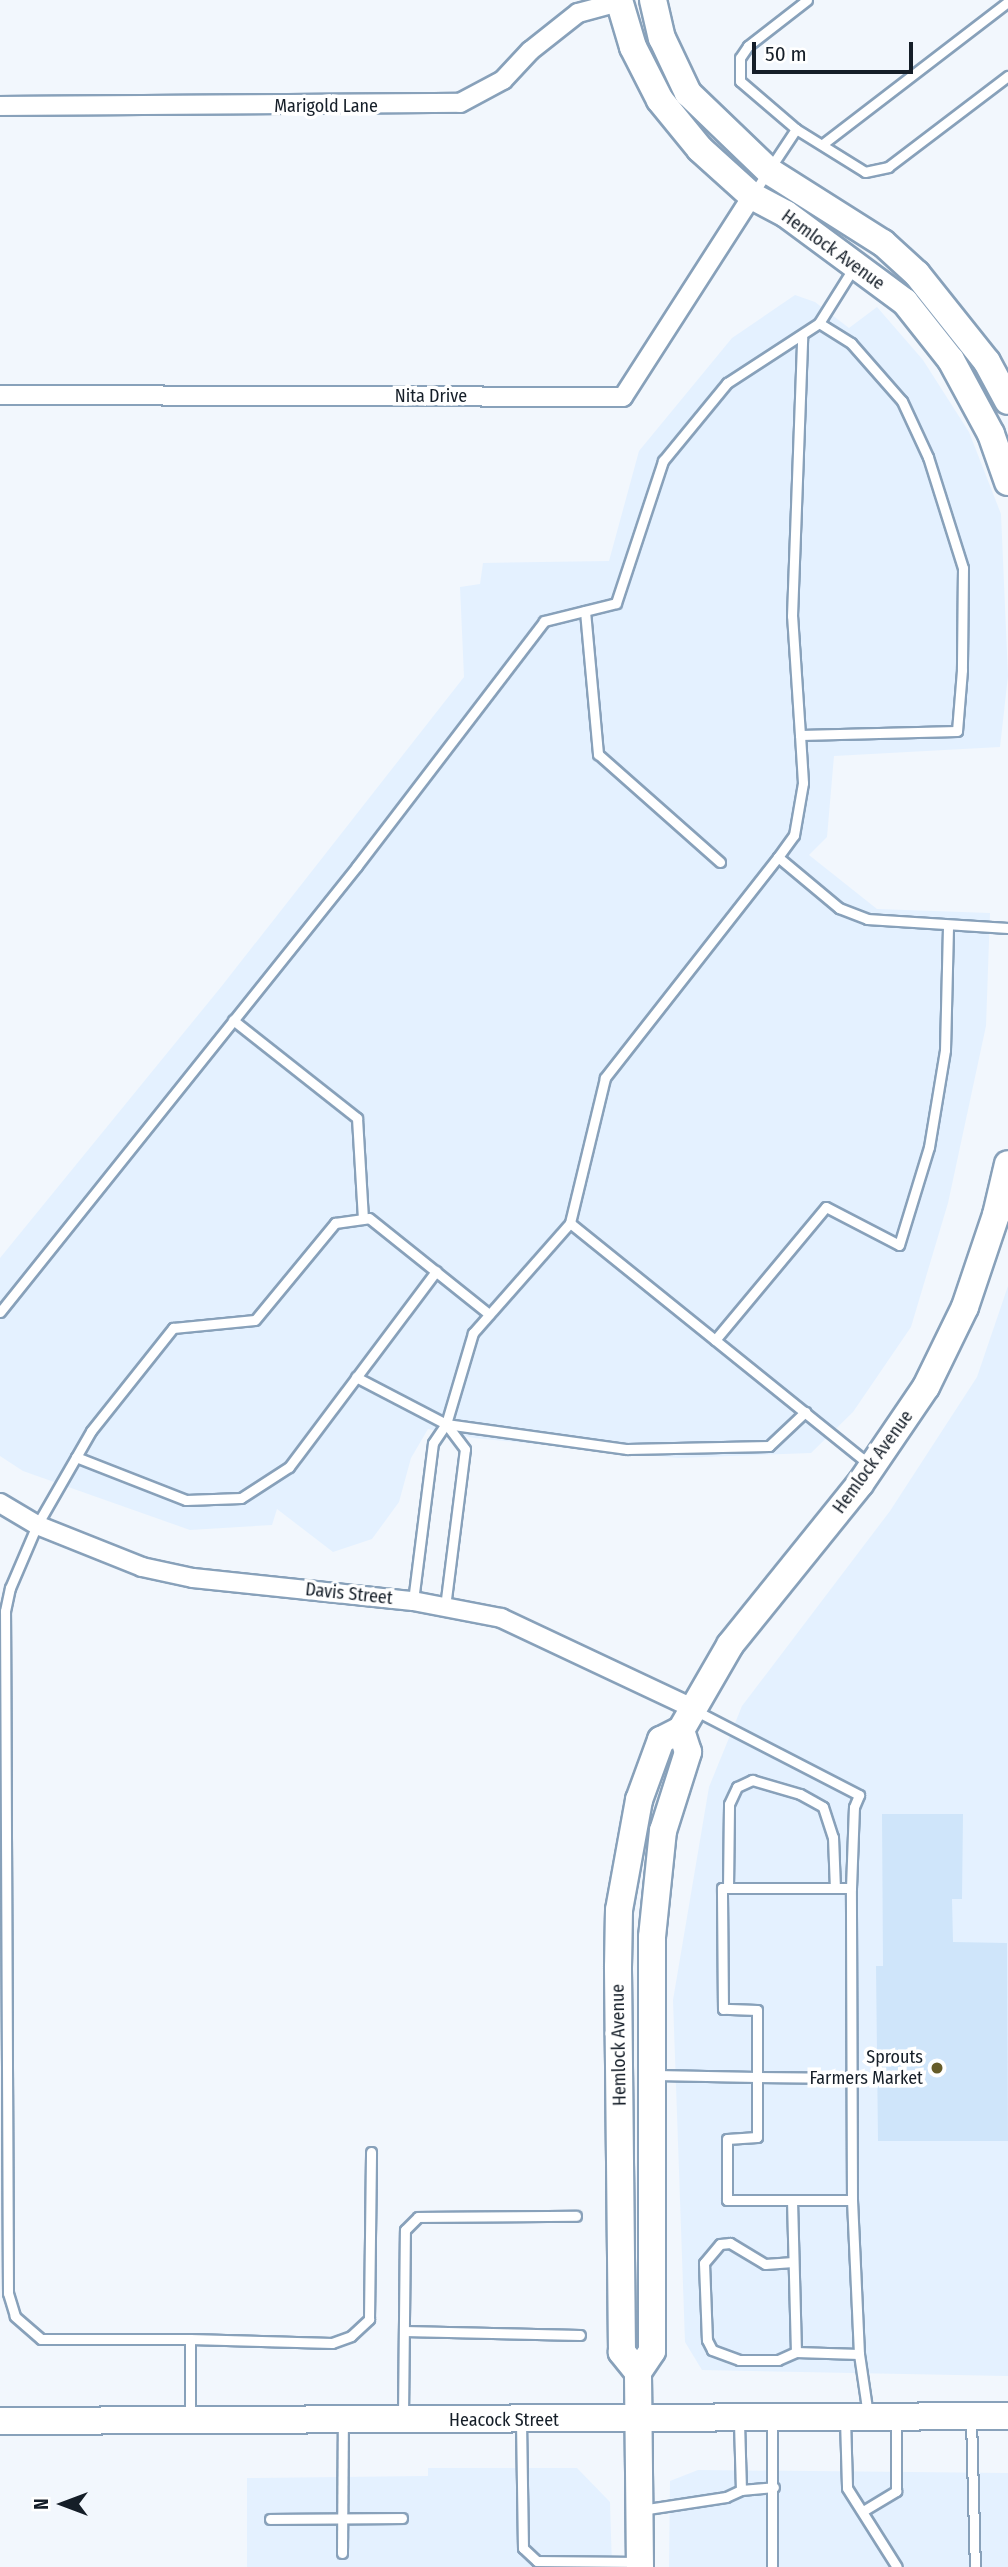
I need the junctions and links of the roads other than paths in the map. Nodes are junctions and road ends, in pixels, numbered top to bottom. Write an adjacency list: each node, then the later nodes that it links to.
1 (653, 0): 9 (street, Hemlock Avenue)
2 (807, 0): 7 (lane)
3 (619, 1): 6 (street, Marigold Lane); 10 (street, Hemlock Avenue)
4 (1008, 2): 8 (lane)
5 (1008, 76): 8 (lane)
6 (0, 106)
7 (796, 129): 8 (lane); 9 (lane)
8 (824, 143)
9 (769, 171): 10 (lane); 15 (street, Hemlock Avenue)
10 (752, 196): 11 (street, Hemlock Avenue); 14 (street, Nita Drive)
11 (856, 264): 12 (lane); 16 (street, Hemlock Avenue)
12 (818, 323): 13 (lane); 18 (lane)
13 (802, 337): 17 (lane); 18 (lane)
14 (0, 395)
15 (1008, 401)
16 (1008, 482)
17 (585, 611): 20 (lane); 23 (lane)
18 (800, 735): 19 (lane)
19 (778, 857): 21 (lane); 26 (lane)
20 (720, 862)
21 (948, 925): 22 (lane); 30 (lane)
22 (1008, 928)
23 (233, 1020): 25 (lane); 28 (lane)
24 (1008, 1164): 35 (street, Hemlock Avenue)
25 (363, 1219): 27 (lane); 34 (lane)
26 (570, 1223): 29 (lane); 30 (lane)
27 (436, 1272): 29 (lane); 31 (lane)
28 (0, 1312)
29 (489, 1314): 33 (lane)
30 (715, 1340): 32 (lane)
31 (356, 1377): 33 (lane); 34 (lane)
32 (805, 1412): 33 (lane); 35 (lane)
33 (446, 1424): 38 (lane); 39 (lane)
34 (76, 1457): 37 (lane)
35 (872, 1467): 40 (street, Hemlock Avenue)
36 (0, 1503): 37 (street, Davis Street)
37 (37, 1525): 38 (street, Davis Street); 54 (lane)
38 (413, 1601): 39 (street, Davis Street)
39 (445, 1607): 40 (street, Davis Street)
40 (687, 1719): 43 (lane); 44 (street, Hemlock Avenue); 57 (street, Hemlock Avenue)
41 (728, 1888): 42 (lane); 42 (lane); 45 (lane)
42 (835, 1888): 43 (lane)
43 (851, 1888): 46 (lane)
44 (651, 2074): 45 (lane); 57 (street, Hemlock Avenue)
45 (757, 2077): 46 (lane); 48 (lane)
46 (853, 2078): 49 (lane)
47 (372, 2152): 54 (lane)
48 (792, 2200): 49 (lane); 51 (lane)
49 (852, 2200): 56 (lane)
50 (576, 2216): 52 (lane)
51 (793, 2262): 55 (lane); 55 (lane)
52 (404, 2331): 53 (lane); 68 (lane)
53 (580, 2335)
54 (190, 2339): 66 (lane)
55 (796, 2352): 56 (lane)
56 (859, 2354): 60 (lane)
57 (638, 2372): 65 (street, Hemlock Avenue)
58 (971, 2416): 59 (street, Heacock Street); 61 (street, Heacock Street); 81 (lane)
59 (1008, 2416)
60 (856, 2417): 61 (street, Heacock Street); 63 (street, Heacock Street); 73 (lane)
61 (896, 2417): 73 (lane)
62 (739, 2418): 63 (street, Heacock Street); 65 (street, Heacock Street); 71 (lane)
63 (772, 2418): 70 (lane)
64 (521, 2419): 65 (street, Heacock Street); 68 (street, Heacock Street); 78 (lane)
65 (638, 2419): 72 (street, Hemlock Avenue)
66 (190, 2420): 67 (street, Heacock Street); 69 (street, Heacock Street)
67 (343, 2420): 68 (street, Heacock Street); 75 (lane)
68 (404, 2420)
69 (0, 2421)
70 (774, 2487): 71 (lane); 79 (lane)
71 (741, 2490): 72 (lane)
72 (639, 2511): 78 (street, Hemlock Avenue)
73 (863, 2511): 80 (lane)
74 (270, 2518): 75 (lane)
75 (342, 2518): 76 (lane); 77 (lane)
76 (402, 2518)
77 (342, 2553)
78 (640, 2564)
79 (772, 2567)
80 (897, 2567)
81 (975, 2567)

